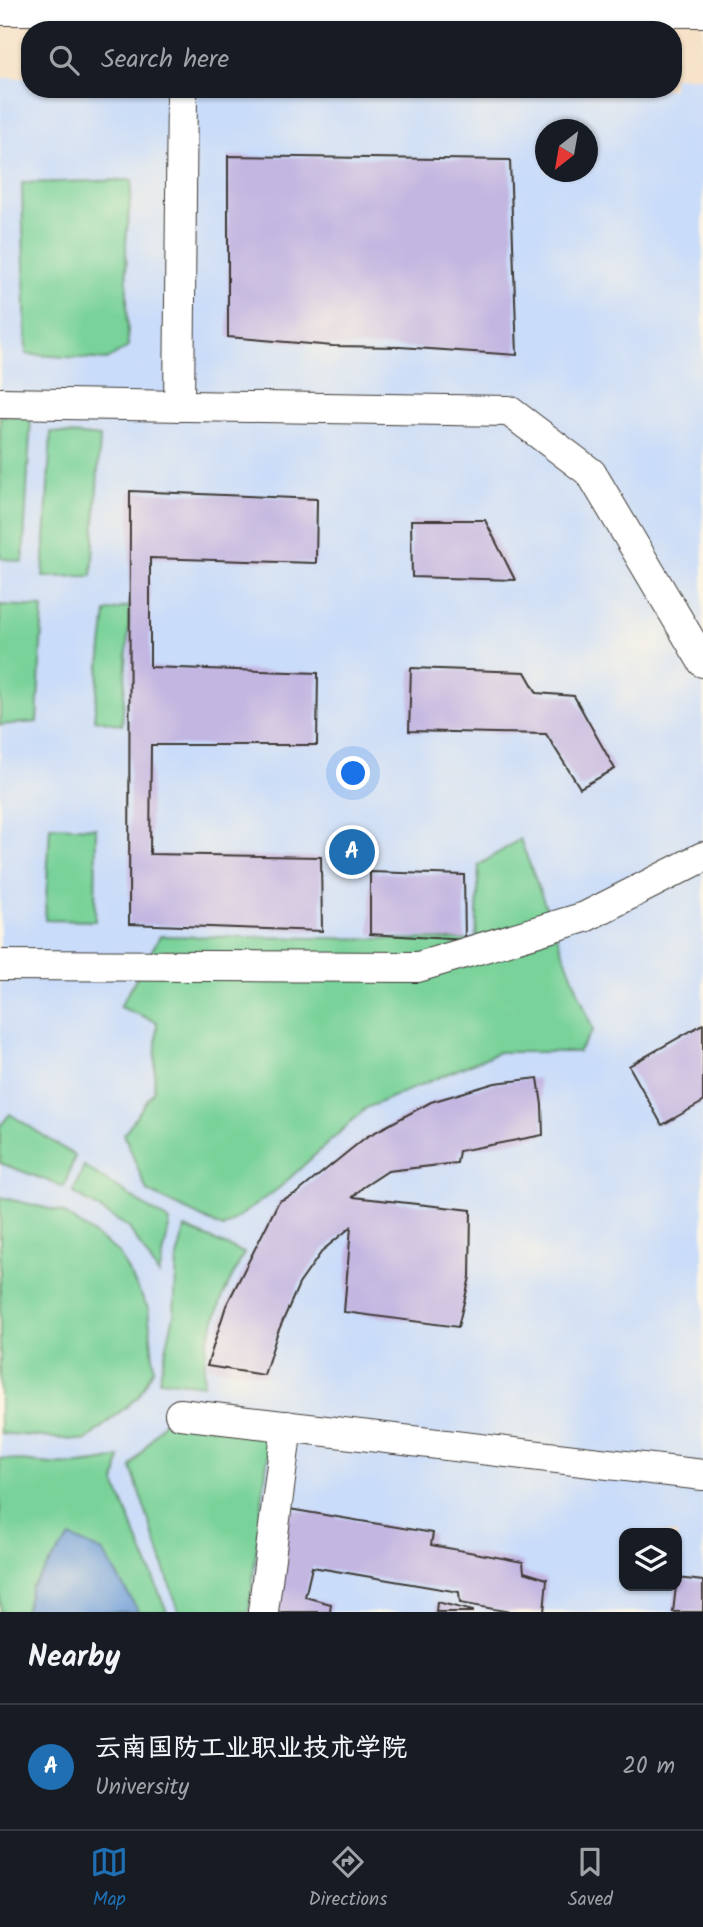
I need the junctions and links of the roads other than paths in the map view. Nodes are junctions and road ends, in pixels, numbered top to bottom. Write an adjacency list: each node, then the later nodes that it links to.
1 (0, 10): 3 (street)
2 (703, 12): 3 (street)
3 (183, 20)
4 (182, 98): 6 (street)
5 (0, 403): 6 (street)
6 (178, 406): 7 (street)
7 (703, 662)
8 (703, 856): 9 (street)
9 (0, 965)
10 (180, 1413): 11 (street)
11 (287, 1426): 12 (street); 13 (street)
12 (703, 1475)
13 (262, 1612)

